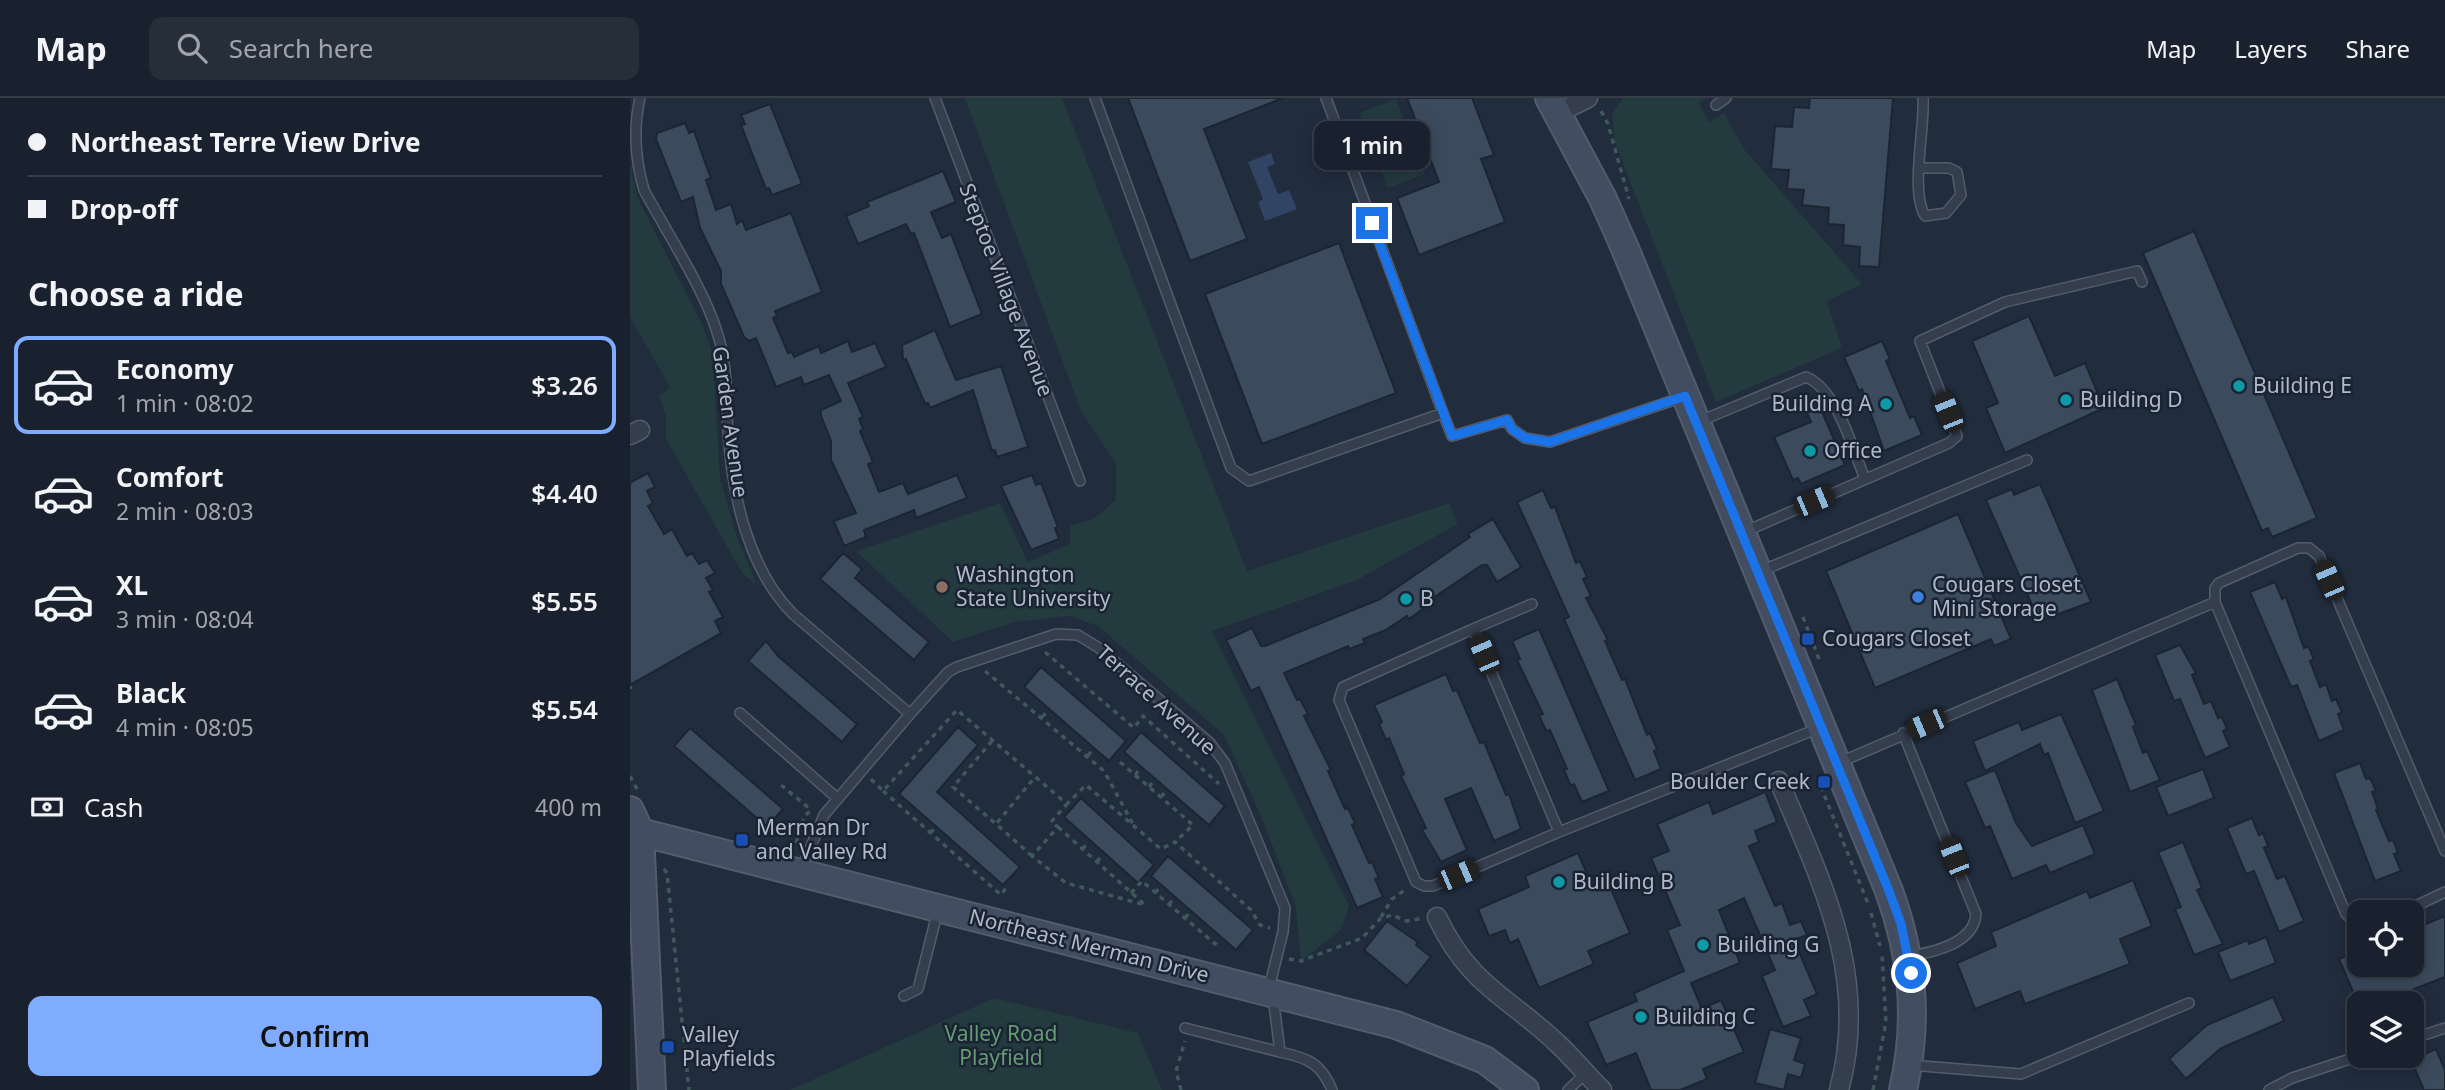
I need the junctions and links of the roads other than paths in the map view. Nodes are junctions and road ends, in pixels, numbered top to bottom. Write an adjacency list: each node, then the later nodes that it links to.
1 (640, 98): 24 (lane, Garden Avenue)
2 (935, 98): 17 (lane, Steptoe Village Avenue)
3 (1095, 98): 13 (lane)
4 (1326, 98): 13 (lane)
5 (1588, 98): 9 (street)
6 (1726, 98): 8 (lane)
7 (1923, 98): 10 (lane)
8 (1716, 105)
9 (1554, 106): 12 (street)
10 (1920, 168): 10 (lane)
11 (2142, 282): 16 (lane)
12 (1685, 396): 13 (lane); 14 (street)
13 (1443, 413)
14 (1696, 422): 16 (lane); 18 (street)
15 (2027, 460): 19 (lane)
16 (1865, 480): 18 (lane)
17 (1080, 481)
18 (1743, 533): 19 (street)
19 (1759, 571): 25 (street)
20 (2215, 602): 26 (lane); 32 (lane); 37 (lane)
21 (1532, 604): 22 (lane)
22 (1473, 629): 31 (lane); 31 (lane)
23 (740, 713): 29 (lane)
24 (910, 715): 29 (lane); 40 (lane, Terrace Avenue)
25 (1821, 727): 27 (street); 31 (lane)
26 (1903, 733): 27 (lane); 39 (lane)
27 (1826, 768): 39 (street)
28 (1779, 781): 55 (street)
29 (837, 798): 33 (lane)
30 (637, 812): 33 (street, Northeast Merman Drive); 50 (street)
31 (1559, 832)
32 (2445, 851)
33 (797, 861): 36 (street, Northeast Merman Drive)
34 (2445, 892): 35 (lane)
35 (2424, 902)
36 (939, 908): 40 (street, Northeast Merman Drive); 41 (lane)
37 (2347, 915)
38 (1437, 917): 48 (street)
39 (1909, 956): 49 (street)
40 (1272, 993): 46 (lane, Terrace Avenue); 52 (street, Northeast Merman Drive)
41 (904, 996)
42 (2189, 1003): 49 (lane)
43 (2445, 1028): 45 (lane)
44 (1186, 1029): 46 (lane)
45 (2424, 1035)
46 (1280, 1052): 51 (lane)
47 (2347, 1060): 56 (lane)
48 (1586, 1073): 53 (lane); 54 (street)
49 (1906, 1077)
50 (652, 1090)
51 (1332, 1090)
52 (1525, 1090)
53 (1569, 1090)
54 (1602, 1090)
55 (1839, 1090)
56 (2269, 1090)

